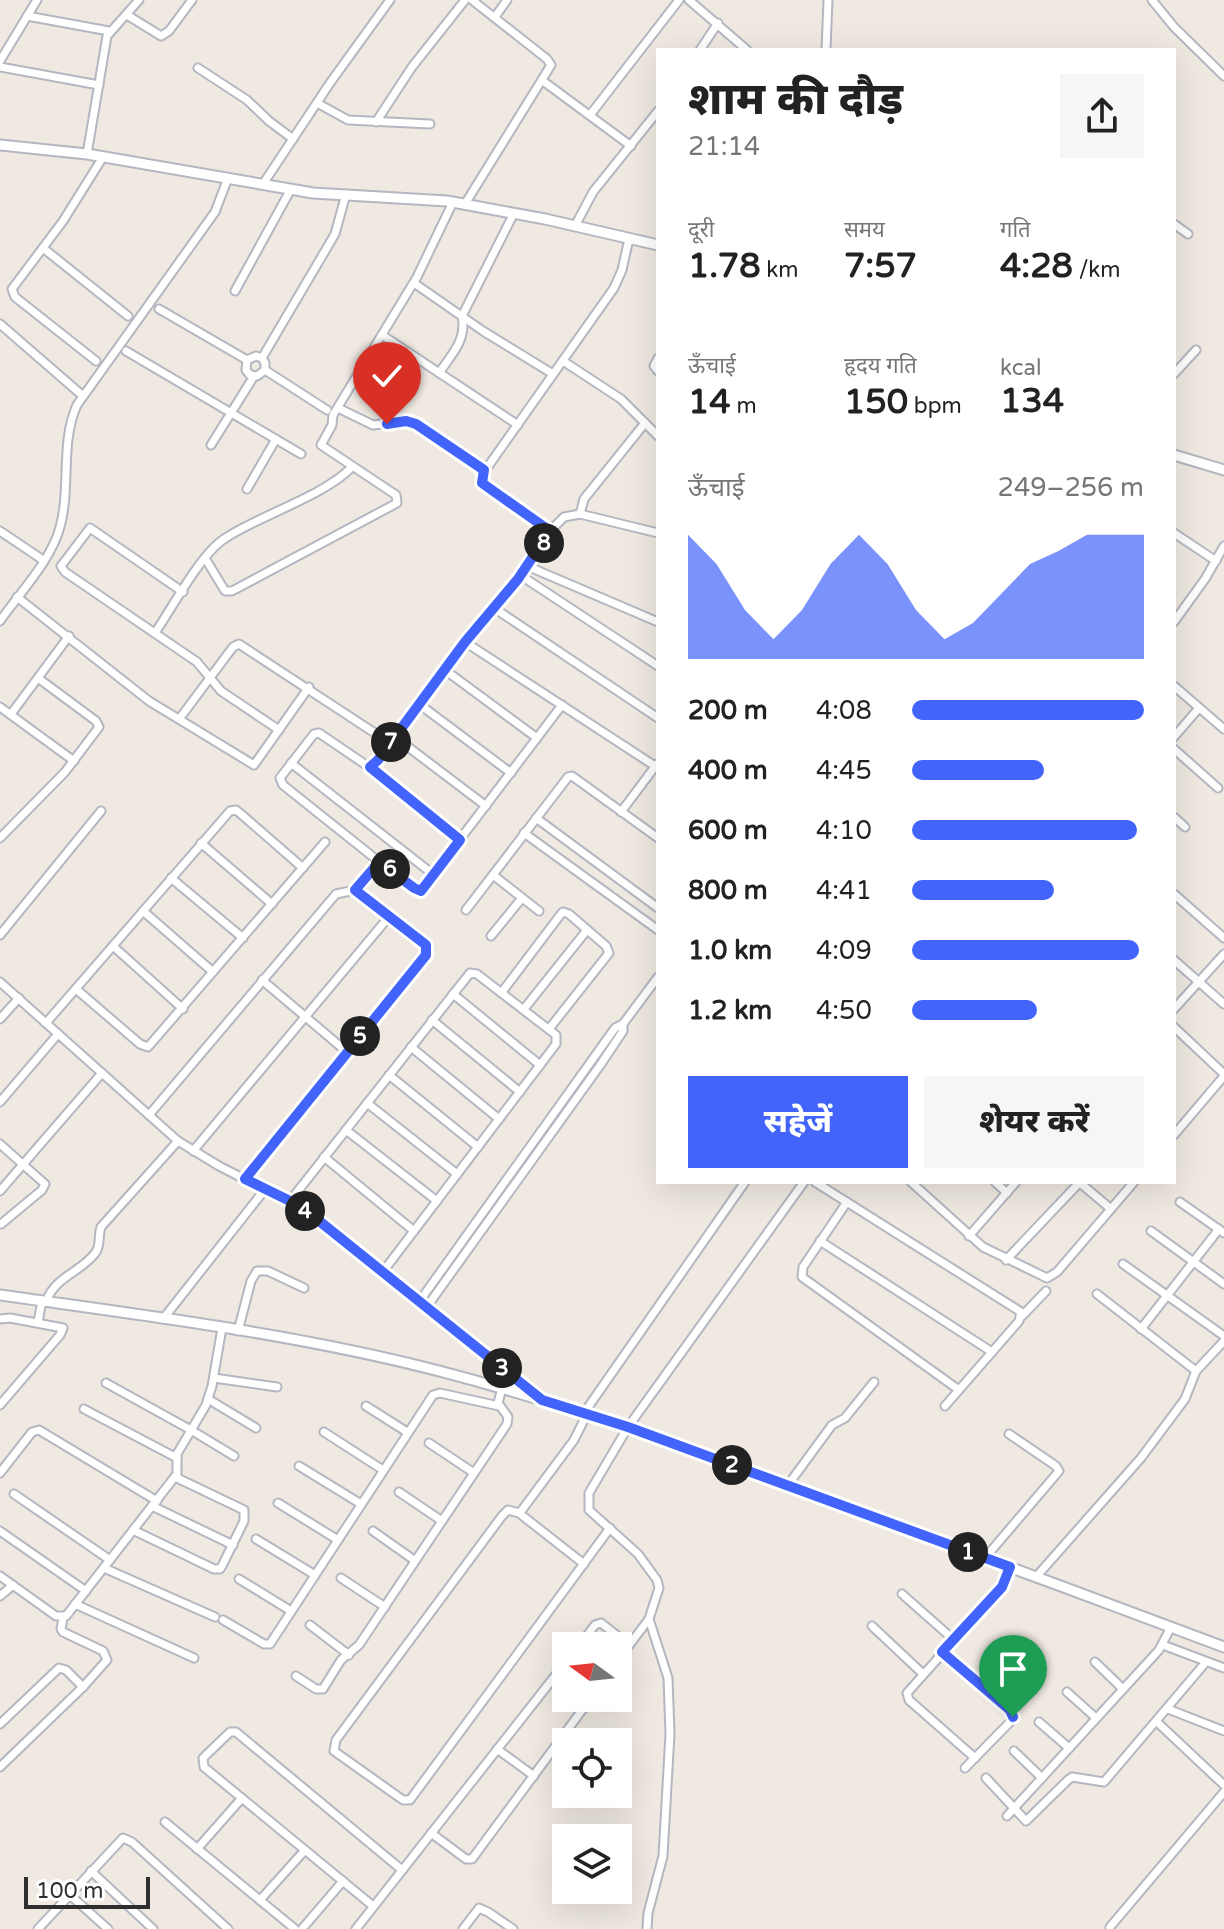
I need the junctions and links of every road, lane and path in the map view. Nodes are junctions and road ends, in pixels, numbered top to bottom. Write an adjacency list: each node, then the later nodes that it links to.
1 (37, 0): 13 (street)
2 (139, 0): 12 (street)
3 (192, 0): 12 (street)
4 (390, 0): 26 (street)
5 (465, 0): 29 (street)
6 (472, 0): 14 (street)
7 (507, 0): 14 (street)
8 (679, 0): 28 (street)
9 (689, 0): 15 (street)
10 (828, 0): 19 (street)
11 (1152, 0): 23 (street)
12 (127, 15): 16 (street)
13 (27, 16): 16 (street); 20 (street)
14 (495, 17): 24 (street)
15 (718, 23): 17 (street); 18 (street)
16 (109, 31): 25 (street)
17 (701, 48)
18 (745, 48)
19 (826, 48)
20 (0, 61)
21 (0, 67): 25 (street)
22 (198, 68): 31 (street)
23 (1224, 76)
24 (543, 81): 28 (street); 41 (street)
25 (99, 85): 34 (street)
26 (317, 103): 29 (street); 31 (street)
27 (656, 114): 33 (street)
28 (590, 115): 33 (street)
29 (376, 122): 30 (street)
30 (430, 124)
31 (293, 139): 37 (street)
32 (0, 145): 34 (street)
33 (631, 146): 44 (street)
34 (87, 154): 35 (street)
35 (103, 157): 36 (street); 48 (street)
36 (228, 178): 37 (street); 67 (street)
37 (263, 184): 38 (street)
38 (291, 189): 39 (street); 50 (street)
39 (346, 194): 40 (street); 58 (street)
40 (453, 202): 41 (street); 49 (street)
41 (465, 204): 42 (street)
42 (514, 213): 44 (street); 53 (street)
43 (1176, 225): 45 (street)
44 (575, 226): 46 (street)
45 (1188, 234)
46 (629, 239): 47 (street); 61 (street)
47 (656, 245)
48 (43, 248): 52 (street); 60 (street)
49 (414, 283): 53 (street); 55 (street)
50 (235, 291)
51 (159, 309): 59 (street)
52 (128, 316)
53 (462, 316): 64 (street); 65 (street)
54 (0, 324): 67 (street)
55 (382, 335): 64 (street); 68 (street)
56 (1196, 350): 63 (street)
57 (126, 351): 70 (street)
58 (262, 358): 59 (street); 62 (street)
59 (247, 360): 66 (street)
60 (96, 361)
61 (563, 361): 65 (street); 71 (street)
62 (265, 370): 66 (street); 69 (street)
63 (1176, 372)
64 (439, 373): 72 (street)
65 (553, 374): 72 (street)
66 (254, 376): 70 (street)
67 (83, 396): 87 (street)
68 (338, 408): 78 (street); 79 (street)
69 (327, 410)
70 (231, 412): 74 (street); 75 (street)
71 (645, 423): 73 (street); 82 (street)
72 (518, 425): 79 (street)
73 (656, 434)
74 (276, 439): 76 (street); 81 (street)
75 (211, 445)
76 (301, 454)
77 (1176, 456): 80 (street)
78 (352, 467): 92 (street); 92 (street)
79 (484, 470): 84 (street)
80 (1224, 470)
81 (247, 489)
82 (580, 514): 84 (street); 85 (street)
83 (0, 531): 93 (street)
84 (550, 531): 95 (street)
85 (656, 533)
86 (1176, 534): 94 (street)
87 (57, 537): 89 (street); 90 (street)
88 (1224, 546): 94 (street)
89 (52, 547): 91 (street); 93 (street)
90 (73, 548): 91 (street); 97 (street)
91 (67, 557): 105 (street)
92 (205, 558): 97 (street)
93 (43, 560): 98 (street)
94 (1216, 561): 102 (street)
95 (527, 566): 96 (street); 104 (street)
96 (520, 575): 101 (street); 108 (street)
97 (183, 592): 105 (street)
98 (17, 597): 100 (street); 106 (street)
99 (0, 601): 100 (street)
100 (9, 608): 103 (street)
101 (494, 608): 107 (street); 119 (street)
102 (1176, 619)
103 (0, 621)
104 (656, 621)
105 (155, 633): 111 (street)
106 (69, 636): 110 (street); 120 (street)
107 (465, 642): 109 (street); 115 (street)
108 (656, 665)
109 (445, 670): 114 (street); 124 (street)
110 (38, 678): 118 (street); 127 (street)
111 (208, 678): 112 (street); 120 (street); 122 (street)
112 (309, 687): 122 (street); 125 (street)
113 (1176, 688): 117 (street)
114 (419, 704): 125 (street); 132 (street)
115 (562, 705): 124 (street); 129 (street)
116 (0, 707): 118 (street)
117 (1199, 708): 121 (street); 123 (street)
118 (11, 714): 127 (street)
119 (656, 717)
120 (180, 718): 122 (street)
121 (1224, 729)
122 (279, 730)
123 (1176, 735)
124 (537, 738): 132 (street)
125 (393, 740): 131 (street); 134 (street)
126 (1176, 751): 133 (street)
127 (74, 761): 142 (street)
128 (291, 763): 131 (street); 146 (street); 148 (street)
129 (656, 764)
130 (656, 766): 136 (street)
131 (370, 767): 143 (street)
132 (511, 773): 134 (street)
133 (1218, 788)
134 (486, 806): 143 (street)
135 (101, 811): 162 (street)
136 (621, 812): 137 (street); 141 (street)
137 (536, 818): 140 (street); 155 (street)
138 (1176, 819): 139 (street)
139 (1185, 827)
140 (524, 833): 149 (street); 160 (street)
141 (656, 837)
142 (0, 838)
143 (460, 840): 148 (street)
144 (325, 842): 147 (street)
145 (201, 843): 147 (street); 150 (street); 154 (street)
146 (382, 864): 148 (street); 151 (street)
147 (303, 868): 154 (street)
148 (434, 875)
149 (493, 875): 153 (street); 156 (street)
150 (171, 878): 157 (street); 164 (street)
151 (355, 890): 159 (street); 170 (street)
152 (1176, 896): 165 (street)
153 (522, 898): 158 (street); 163 (street)
154 (272, 904): 164 (street)
155 (656, 907)
156 (466, 910)
157 (143, 911): 166 (street); 169 (street)
158 (539, 911)
159 (387, 914): 182 (street); 190 (street)
160 (656, 929)
161 (587, 930): 175 (street); 181 (street); 186 (street)
162 (0, 935)
163 (491, 936)
164 (243, 938): 169 (street)
165 (1224, 938)
166 (113, 946): 174 (street); 180 (street)
167 (1224, 954): 173 (street)
168 (1176, 962): 173 (street)
169 (213, 972): 180 (street)
170 (262, 980): 182 (street); 198 (street)
171 (656, 980): 221 (street)
172 (0, 982): 177 (street)
173 (1199, 982): 178 (street); 179 (street)
174 (76, 989): 180 (street); 185 (street)
175 (502, 992): 176 (street); 181 (street)
176 (453, 994): 184 (street); 191 (street)
177 (19, 998): 183 (street); 185 (street)
178 (1224, 1004)
179 (1176, 1007)
180 (183, 1009)
181 (524, 1009): 186 (street)
182 (306, 1017): 190 (street); 205 (street)
183 (0, 1019)
184 (432, 1020): 189 (street); 195 (street)
185 (46, 1023): 188 (street)
186 (549, 1029): 191 (street)
187 (1176, 1029): 194 (street)
188 (58, 1034): 192 (street); 196 (street)
189 (411, 1047): 193 (street); 199 (street)
190 (347, 1052): 209 (street)
191 (540, 1065): 195 (street)
192 (102, 1073): 198 (street); 207 (street)
193 (389, 1075): 197 (street); 204 (street)
194 (1224, 1075): 201 (street)
195 (520, 1092): 199 (street)
196 (0, 1102)
197 (367, 1103): 200 (street); 208 (street)
198 (149, 1115): 202 (street)
199 (499, 1119): 204 (street)
200 (346, 1130): 206 (street); 224 (street)
201 (1176, 1133)
202 (178, 1141): 205 (street); 247 (street)
203 (0, 1144): 207 (street)
204 (478, 1147): 208 (street)
205 (193, 1151): 209 (street)
206 (324, 1157): 223 (street); 229 (street)
207 (24, 1164): 220 (street); 228 (street)
208 (457, 1174): 224 (street)
209 (245, 1179): 219 (street)
210 (744, 1184): 272 (street)
211 (803, 1184): 275 (street)
212 (818, 1184): 225 (street)
213 (913, 1184): 233 (street)
214 (997, 1184): 222 (street)
215 (1014, 1184): 222 (street)
216 (1077, 1184): 236 (street)
217 (1081, 1184): 227 (street)
218 (1132, 1184): 227 (street)
219 (266, 1188): 223 (street); 252 (street)
220 (0, 1191)
221 (504, 1192): 232 (street); 234 (street)
222 (1007, 1193): 233 (street)
223 (290, 1201): 239 (street)
224 (437, 1201): 229 (street)
225 (847, 1202): 235 (street); 249 (street)
226 (1180, 1202): 231 (street)
227 (1111, 1209): 236 (street)
228 (1, 1224)
229 (414, 1231): 239 (street)
230 (1151, 1231): 237 (street)
231 (1221, 1231): 237 (street)
232 (468, 1233): 234 (street); 246 (street)
233 (969, 1236): 236 (street)
234 (476, 1239): 248 (street)
235 (820, 1241): 257 (street); 264 (street)
236 (1006, 1260)
237 (1193, 1261): 240 (street); 245 (street)
238 (1123, 1264): 245 (street)
239 (382, 1273): 246 (street)
240 (1224, 1284)
241 (304, 1288): 254 (street)
242 (1046, 1291): 249 (street)
243 (1097, 1294): 253 (street)
244 (0, 1295): 247 (street)
245 (1167, 1296): 253 (street); 256 (street)
246 (419, 1302): 248 (street)
247 (43, 1303): 251 (street); 252 (street)
248 (426, 1308): 258 (street)
249 (1022, 1316): 257 (street)
250 (0, 1319): 251 (street)
251 (38, 1319): 268 (street)
252 (163, 1319): 255 (street)
253 (1141, 1329): 259 (street)
254 (238, 1331): 255 (street); 265 (street)
255 (221, 1334): 260 (street)
256 (1224, 1339): 259 (street)
257 (992, 1352): 264 (street)
258 (502, 1369): 265 (street); 267 (street)
259 (1196, 1371): 310 (street)
260 (214, 1378): 263 (street); 266 (street)
261 (874, 1382): 287 (street)
262 (106, 1383): 274 (street)
263 (277, 1387)
264 (959, 1390): 270 (street)
265 (499, 1395): 267 (street); 277 (street); 285 (street)
266 (208, 1399): 273 (street); 274 (street)
267 (542, 1400): 272 (street)
268 (0, 1405)
269 (366, 1406): 277 (street)
270 (945, 1406)
271 (84, 1409): 281 (street)
272 (584, 1419): 275 (street); 293 (street)
273 (256, 1428)
274 (191, 1430): 280 (street); 281 (street)
275 (626, 1430): 287 (street); 295 (street)
276 (324, 1432): 283 (street)
277 (407, 1432): 283 (street)
278 (1009, 1434): 302 (street)
279 (429, 1443): 285 (street)
280 (234, 1456)
281 (177, 1458): 286 (street)
282 (299, 1466): 292 (street)
283 (383, 1470): 292 (street)
284 (0, 1473): 290 (street)
285 (474, 1473): 294 (street)
286 (175, 1477): 290 (street); 301 (street)
287 (788, 1485): 302 (street)
288 (399, 1492): 294 (street)
289 (14, 1494): 303 (street)
290 (154, 1503): 296 (street); 301 (street)
291 (278, 1503): 300 (street)
292 (361, 1504): 300 (street)
293 (519, 1513): 305 (street); 305 (street)
294 (442, 1521): 304 (street)
295 (610, 1528): 305 (street); 321 (street)
296 (133, 1530): 301 (street); 303 (street)
297 (0, 1531): 314 (street)
298 (373, 1531): 304 (street)
299 (256, 1539): 308 (street)
300 (338, 1540): 308 (street)
301 (233, 1545)
302 (985, 1558): 307 (street)
303 (110, 1560): 306 (street)
304 (414, 1560): 318 (street)
305 (584, 1564)
306 (104, 1568): 314 (street); 319 (street)
307 (1008, 1574): 310 (street); 327 (street)
308 (315, 1575): 319 (street)
309 (0, 1576): 313 (street)
310 (1036, 1577): 326 (street)
311 (341, 1578): 318 (street)
312 (239, 1579): 319 (street)
313 (13, 1585): 316 (street); 320 (street)
314 (86, 1591): 317 (street)
315 (902, 1594): 327 (street)
316 (0, 1596)
317 (75, 1604): 320 (street); 332 (street)
318 (385, 1607): 331 (street)
319 (291, 1611)
320 (63, 1618): 339 (street)
321 (649, 1619): 328 (street); 383 (street)
322 (310, 1625): 331 (street)
323 (872, 1626): 336 (street)
324 (590, 1632): 325 (street)
325 (612, 1632)
326 (1167, 1636): 329 (street); 334 (street); 340 (street)
327 (954, 1640): 330 (street)
328 (632, 1641)
329 (1224, 1647)
330 (942, 1652): 336 (street); 352 (street)
331 (349, 1655): 337 (street)
332 (194, 1658)
333 (1095, 1662): 340 (street)
334 (1206, 1662): 335 (street); 342 (street)
335 (1224, 1668)
336 (923, 1674): 352 (street)
337 (296, 1676)
338 (552, 1680): 350 (street)
339 (83, 1687): 347 (street); 353 (street)
340 (1123, 1689): 344 (street)
341 (1067, 1692): 344 (street)
342 (1168, 1709): 346 (street); 348 (street)
343 (581, 1712): 355 (street)
344 (1096, 1718): 349 (street)
345 (1039, 1722): 349 (street)
346 (1157, 1722): 358 (street); 361 (street)
347 (0, 1724)
348 (1224, 1731)
349 (1069, 1748): 357 (street)
350 (497, 1749): 355 (street); 364 (street)
351 (1014, 1751): 357 (street)
352 (975, 1758): 354 (street)
353 (1, 1763)
354 (965, 1768)
355 (534, 1776): 364 (street)
356 (986, 1778): 361 (street)
357 (1042, 1778): 361 (street)
358 (1224, 1785)
359 (1224, 1792): 373 (street)
360 (242, 1798): 365 (street); 366 (street); 367 (street)
361 (1014, 1806): 362 (street)
362 (1007, 1816)
363 (165, 1822): 365 (street)
364 (431, 1833): 367 (street)
365 (197, 1849): 371 (street)
366 (305, 1850): 369 (street); 371 (street)
367 (402, 1870): 372 (street)
368 (91, 1871): 370 (street); 376 (street); 377 (street)
369 (343, 1881): 372 (street); 379 (street)
370 (69, 1894): 374 (street); 375 (street)
371 (260, 1900): 378 (street)
372 (373, 1906): 380 (street)
373 (1110, 1927)
374 (38, 1929)
375 (108, 1929)
376 (153, 1929)
377 (228, 1929)
378 (295, 1929)
379 (302, 1929)
380 (356, 1929)
381 (463, 1929): 382 (street)
382 (513, 1929)
383 (647, 1929)

